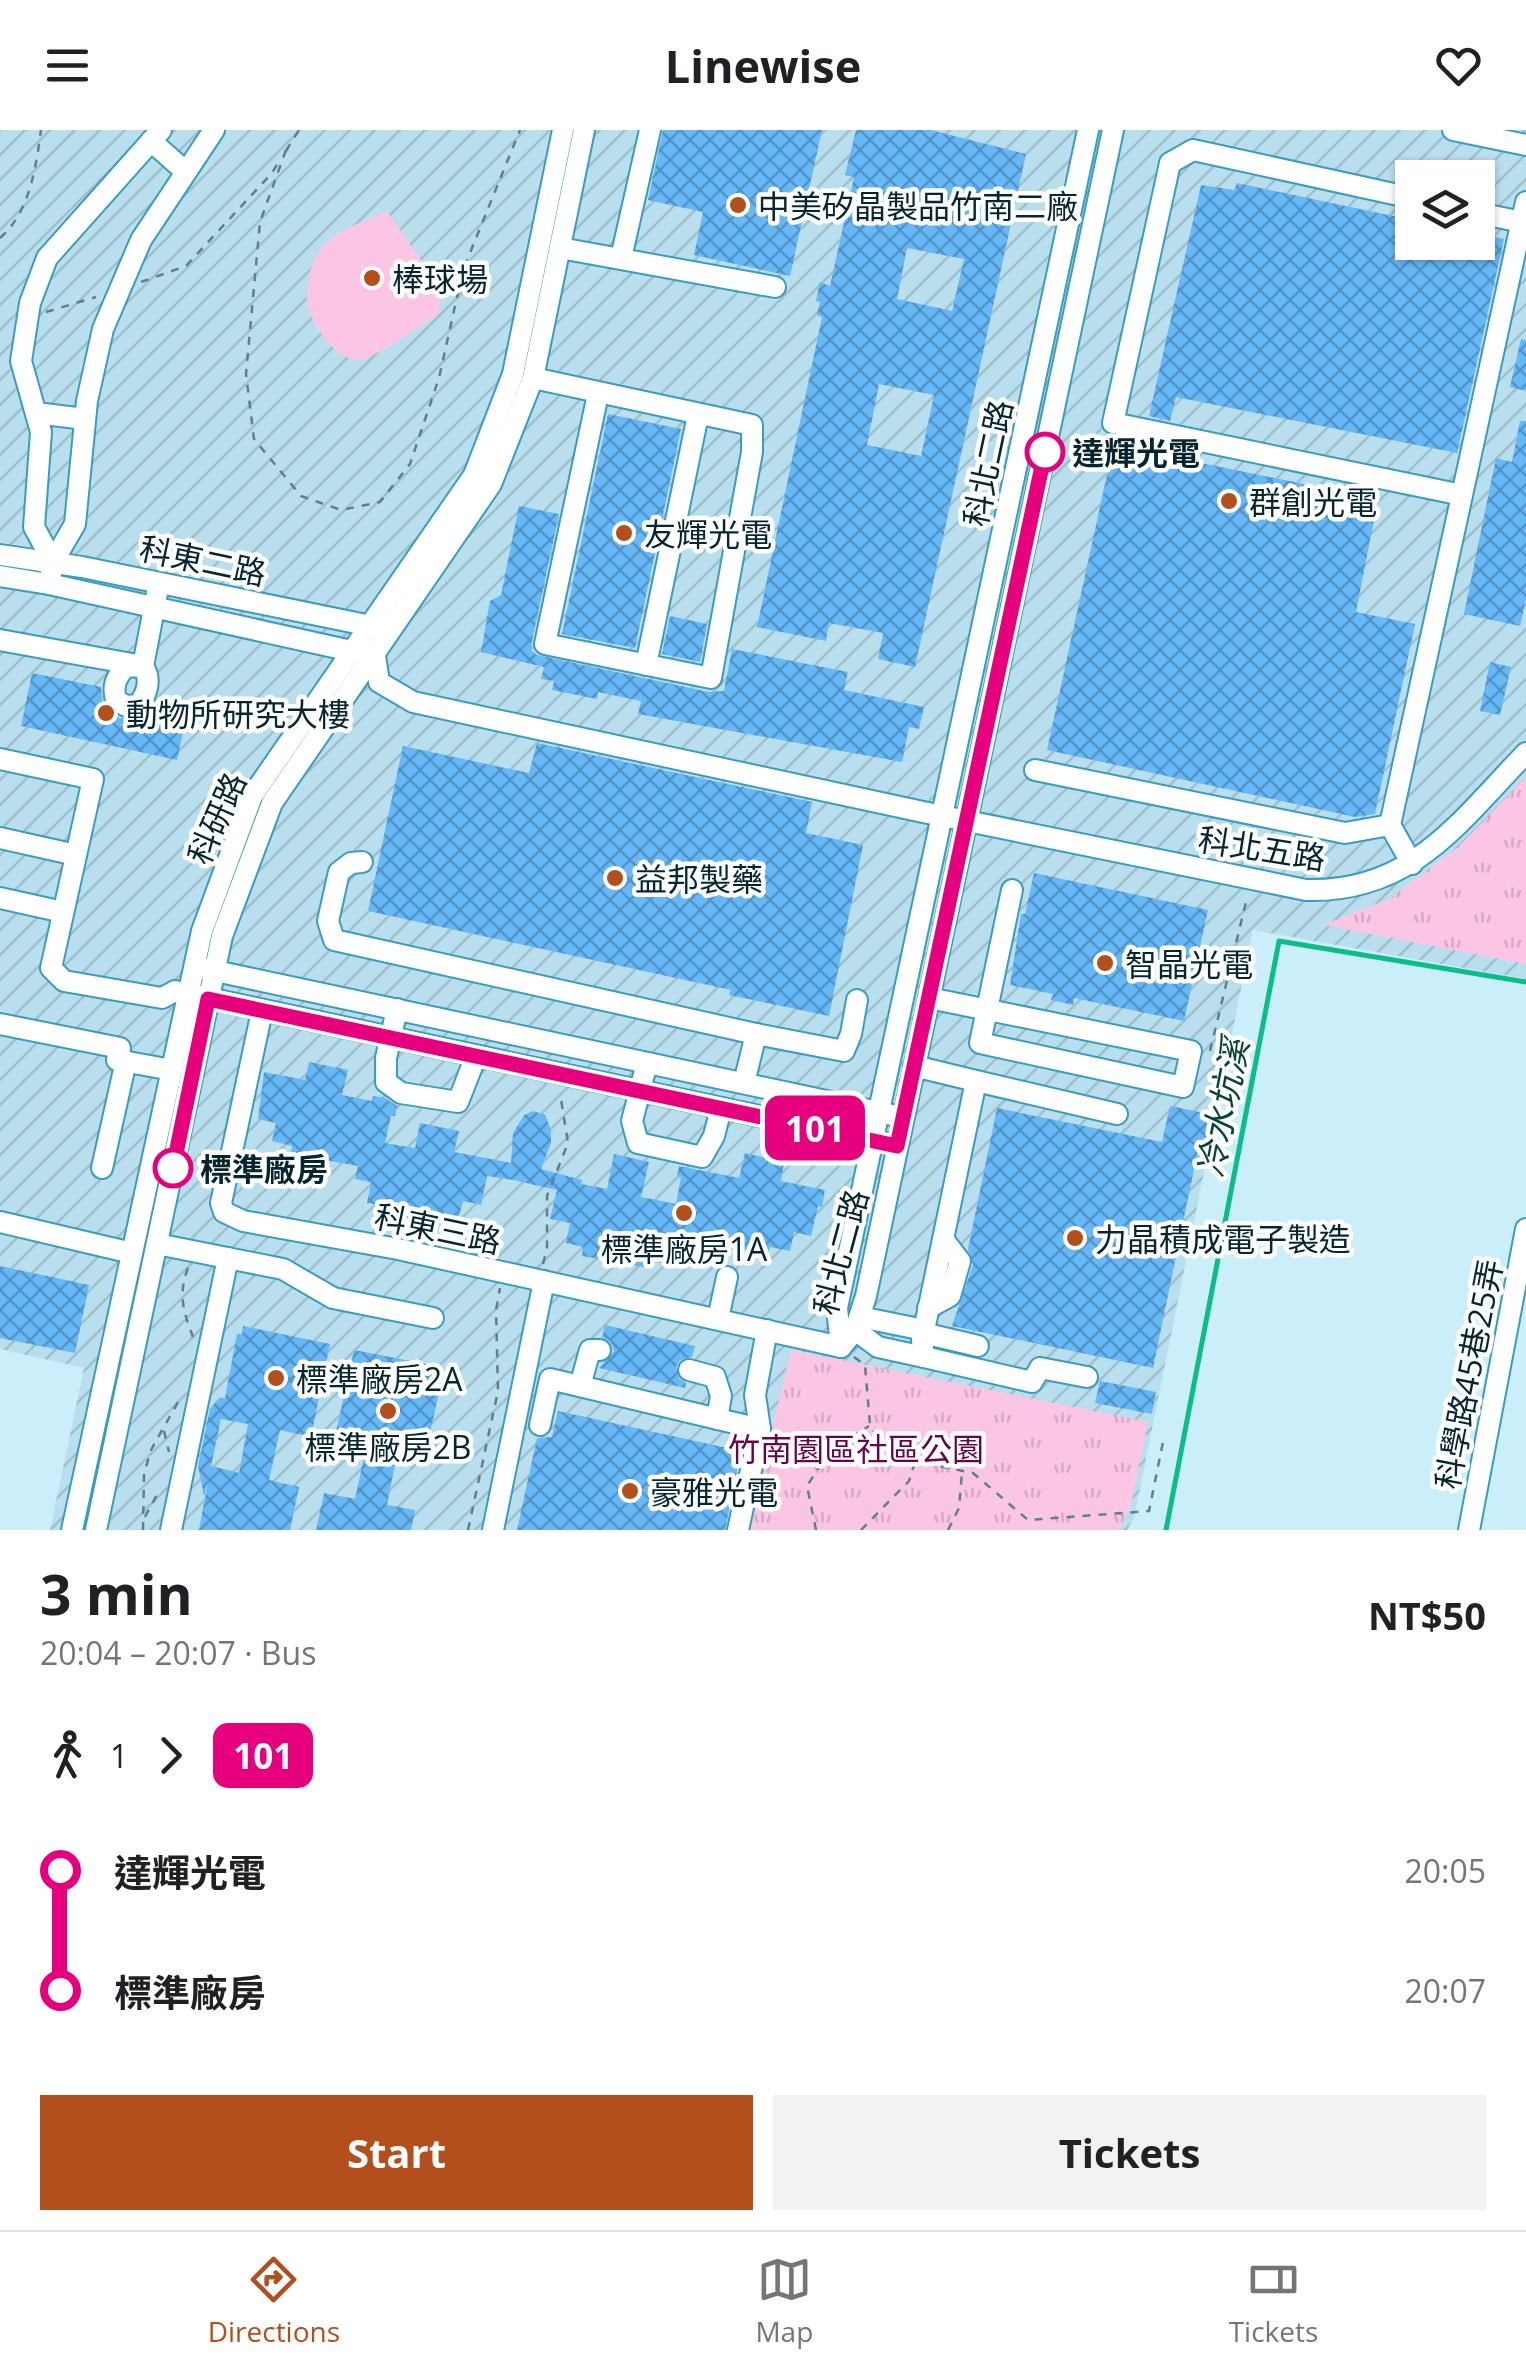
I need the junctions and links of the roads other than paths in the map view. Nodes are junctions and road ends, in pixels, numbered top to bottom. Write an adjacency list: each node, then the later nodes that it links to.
1 (214, 130): 10 (street)
2 (563, 130): 29 (street, 科研路)
3 (584, 130): 14 (street, 科研路)
4 (650, 130): 15 (street)
5 (1088, 130): 38 (street, 科北二路)
6 (1113, 130): 39 (street, 科北二路)
7 (1454, 130): 9 (street)
8 (156, 136): 10 (street); 19 (street)
9 (1526, 146)
10 (186, 172): 21 (street)
11 (1395, 194): 22 (street)
12 (1495, 212): 13 (street)
13 (1524, 212): 22 (street)
14 (560, 248): 15 (street); 17 (street, 科研路)
15 (622, 258): 16 (street)
16 (775, 287)
17 (533, 378): 18 (street); 30 (street, 科研路)
18 (598, 394): 20 (street); 34 (street)
19 (36, 414): 21 (street); 24 (street)
20 (698, 415): 34 (street); 34 (street)
21 (85, 419): 24 (street)
22 (1462, 495): 40 (street)
23 (0, 554): 24 (street, 科東二路)
24 (54, 562): 26 (street, 科東二路); 27 (street)
25 (0, 576): 27 (street, 科東二路)
26 (160, 582): 28 (street); 29 (street, 科東二路)
27 (49, 584): 28 (street, 科東二路)
28 (154, 607): 31 (street); 32 (street, 科東二路)
29 (370, 626): 30 (street, 科東二路); 32 (street, 科研路)
30 (393, 630): 33 (street, 科研路)
31 (0, 640)
32 (353, 651): 33 (street, 科東二路); 48 (street, 科研路)
33 (375, 656): 38 (street, 科北五路); 48 (street, 科研路)
34 (646, 665)
35 (1526, 753): 44 (street, 科北五路)
36 (0, 759): 42 (street)
37 (1035, 770): 40 (street)
38 (943, 814): 39 (street, 科北五路); 67 (street, 科北二路)
39 (967, 820): 44 (street, 科北五路); 50 (street, 科北二路)
40 (1390, 825): 44 (street)
41 (0, 838): 42 (street)
42 (76, 855): 47 (street)
43 (362, 862): 56 (street)
44 (1412, 864)
45 (1012, 890): 53 (street)
46 (0, 898): 47 (street)
47 (64, 912): 49 (street)
48 (204, 968): 49 (street, 科研路); 52 (street)
49 (198, 997): 54 (street); 62 (street, 科研路); 75 (street, 科研路)
50 (929, 998): 53 (street); 61 (street, 科北二路)
51 (858, 1000): 56 (street)
52 (397, 1009): 57 (street); 60 (street)
53 (986, 1010): 53 (street)
54 (262, 1011): 57 (street); 78 (street, 科東三路)
55 (0, 1024): 59 (street)
56 (756, 1034): 64 (street)
57 (390, 1038): 58 (street); 58 (street)
58 (476, 1056): 65 (street)
59 (126, 1061): 62 (street); 72 (street)
60 (648, 1062): 64 (street); 65 (street)
61 (914, 1066): 63 (street); 69 (street, 科北二路)
62 (172, 1070): 76 (street, 科研路)
63 (976, 1082): 68 (street); 84 (street)
64 (744, 1083): 67 (street)
65 (640, 1091): 66 (street); 66 (street)
66 (721, 1108): 70 (street)
67 (880, 1112): 69 (street); 70 (street, 科北二路)
68 (1117, 1114)
69 (904, 1117): 71 (street, 科北二路)
70 (874, 1141): 71 (street); 83 (street, 科北二路)
71 (897, 1146): 83 (street, 科北二路)
72 (102, 1168)
73 (0, 1222): 76 (street)
74 (1526, 1228): 99 (street, 科學路45巷25弄)
75 (156, 1244): 77 (street); 95 (street, 科研路)
76 (132, 1253): 94 (street, 科研路)
77 (228, 1258): 80 (street); 96 (street)
78 (543, 1275): 81 (street, 科東三路); 97 (street)
79 (727, 1277): 81 (street)
80 (433, 1318)
81 (718, 1319): 82 (street, 科東三路)
82 (767, 1330): 83 (street, 科東三路); 93 (street)
83 (852, 1331): 84 (street); 87 (street)
84 (924, 1331): 85 (street); 87 (street)
85 (978, 1346)
86 (600, 1350): 90 (street)
87 (924, 1357): 89 (street)
88 (689, 1370): 91 (street)
89 (1087, 1377)
90 (580, 1386): 91 (street); 92 (street)
91 (717, 1419): 93 (street)
92 (540, 1425)
93 (760, 1429): 98 (street)
94 (72, 1530)
95 (96, 1530)
96 (171, 1530)
97 (493, 1530)
98 (738, 1530)
99 (1469, 1530)

